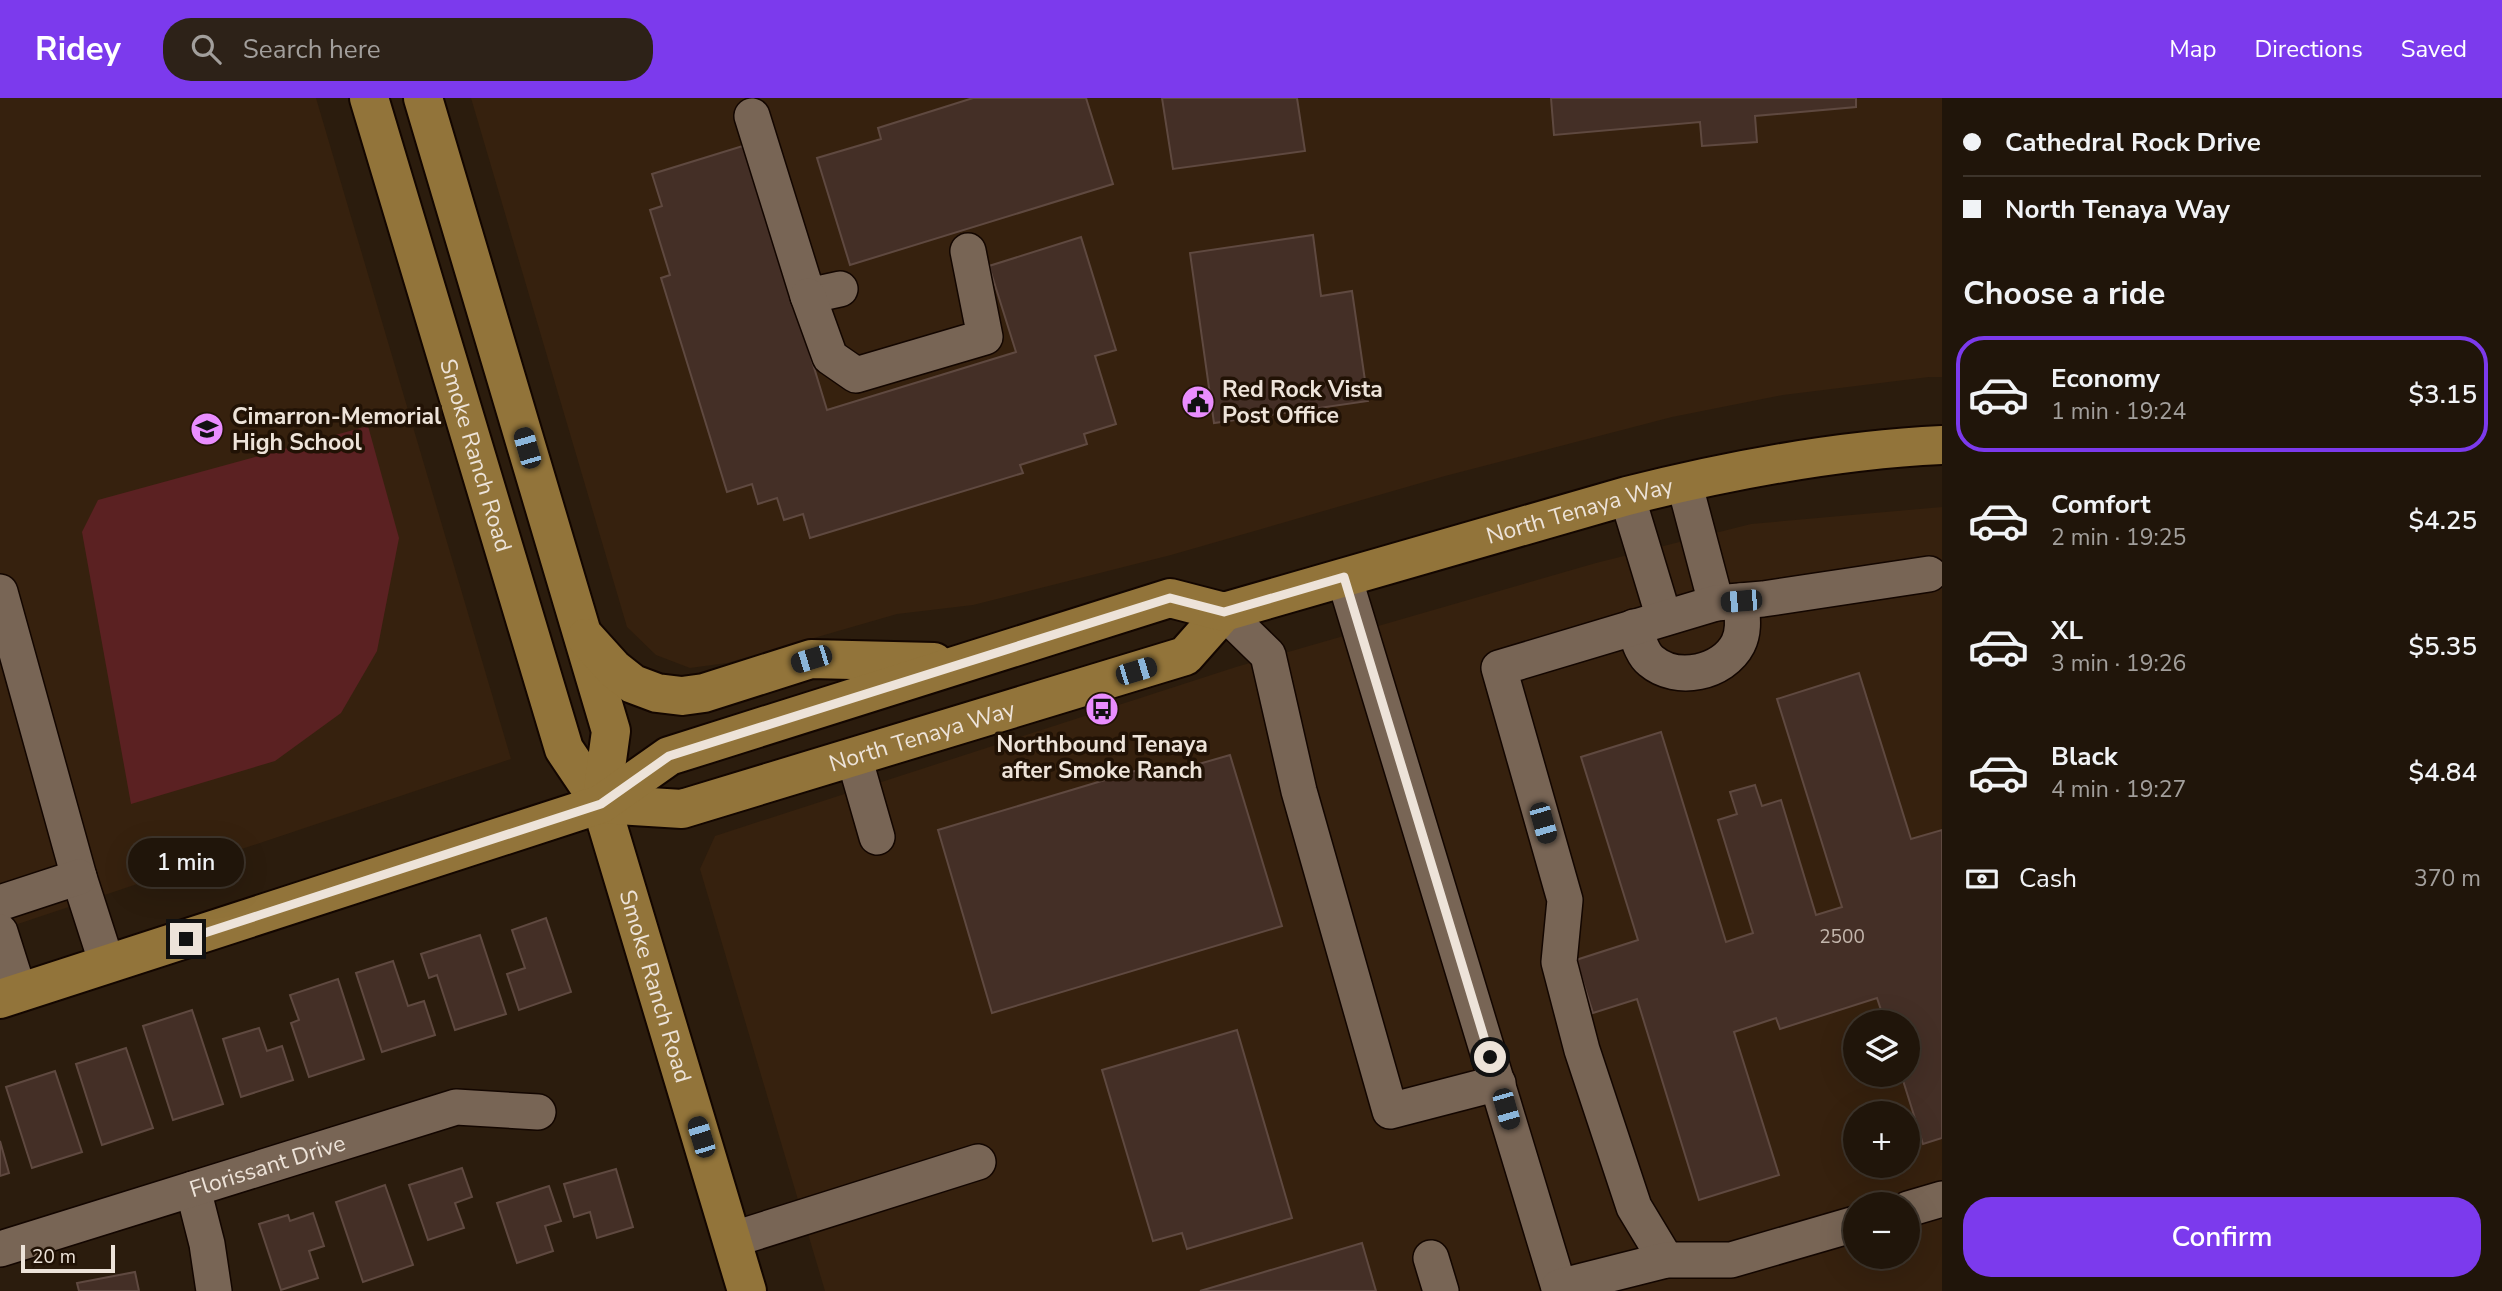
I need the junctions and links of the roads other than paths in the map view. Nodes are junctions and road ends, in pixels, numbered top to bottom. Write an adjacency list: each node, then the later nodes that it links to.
1 (369, 98): 17 (main road, Smoke Ranch Road)
2 (423, 98): 14 (main road, Smoke Ranch Road)
3 (752, 116): 4 (street)
4 (968, 251)
5 (1942, 445): 6 (main road, North Tenaya Way)
6 (1684, 482): 7 (main road, North Tenaya Way); 11 (street)
7 (1627, 496): 9 (main road, North Tenaya Way); 13 (street)
8 (1929, 573): 11 (street)
9 (1344, 577): 12 (main road, North Tenaya Way); 24 (street)
10 (0, 592): 19 (street)
11 (1729, 602): 13 (street); 13 (street)
12 (1224, 612): 15 (main road, North Tenaya Way); 16 (main road, North Tenaya Way); 24 (street)
13 (1649, 623): 33 (street)
14 (583, 634): 15 (main road); 17 (main road, Smoke Ranch Road)
15 (964, 663): 17 (main road, North Tenaya Way)
16 (854, 757): 17 (main road, North Tenaya Way); 18 (street)
17 (601, 804): 22 (main road, North Tenaya Way); 31 (main road, Smoke Ranch Road)
18 (877, 836)
19 (79, 877): 20 (street); 22 (street)
20 (0, 903)
21 (0, 932): 23 (street)
22 (107, 964): 23 (main road, North Tenaya Way)
23 (9, 995)
24 (1498, 1083): 34 (street)
25 (538, 1112): 27 (street, Florissant Drive)
26 (978, 1163): 31 (street)
27 (193, 1189): 32 (street, Florissant Drive); 35 (street)
28 (1942, 1199): 29 (street)
29 (1920, 1205)
30 (1843, 1227): 33 (street)
31 (732, 1240): 36 (main road, Smoke Ranch Road)
32 (0, 1249)
33 (1666, 1260): 34 (street)
34 (1559, 1289)
35 (214, 1291)
36 (747, 1291)

